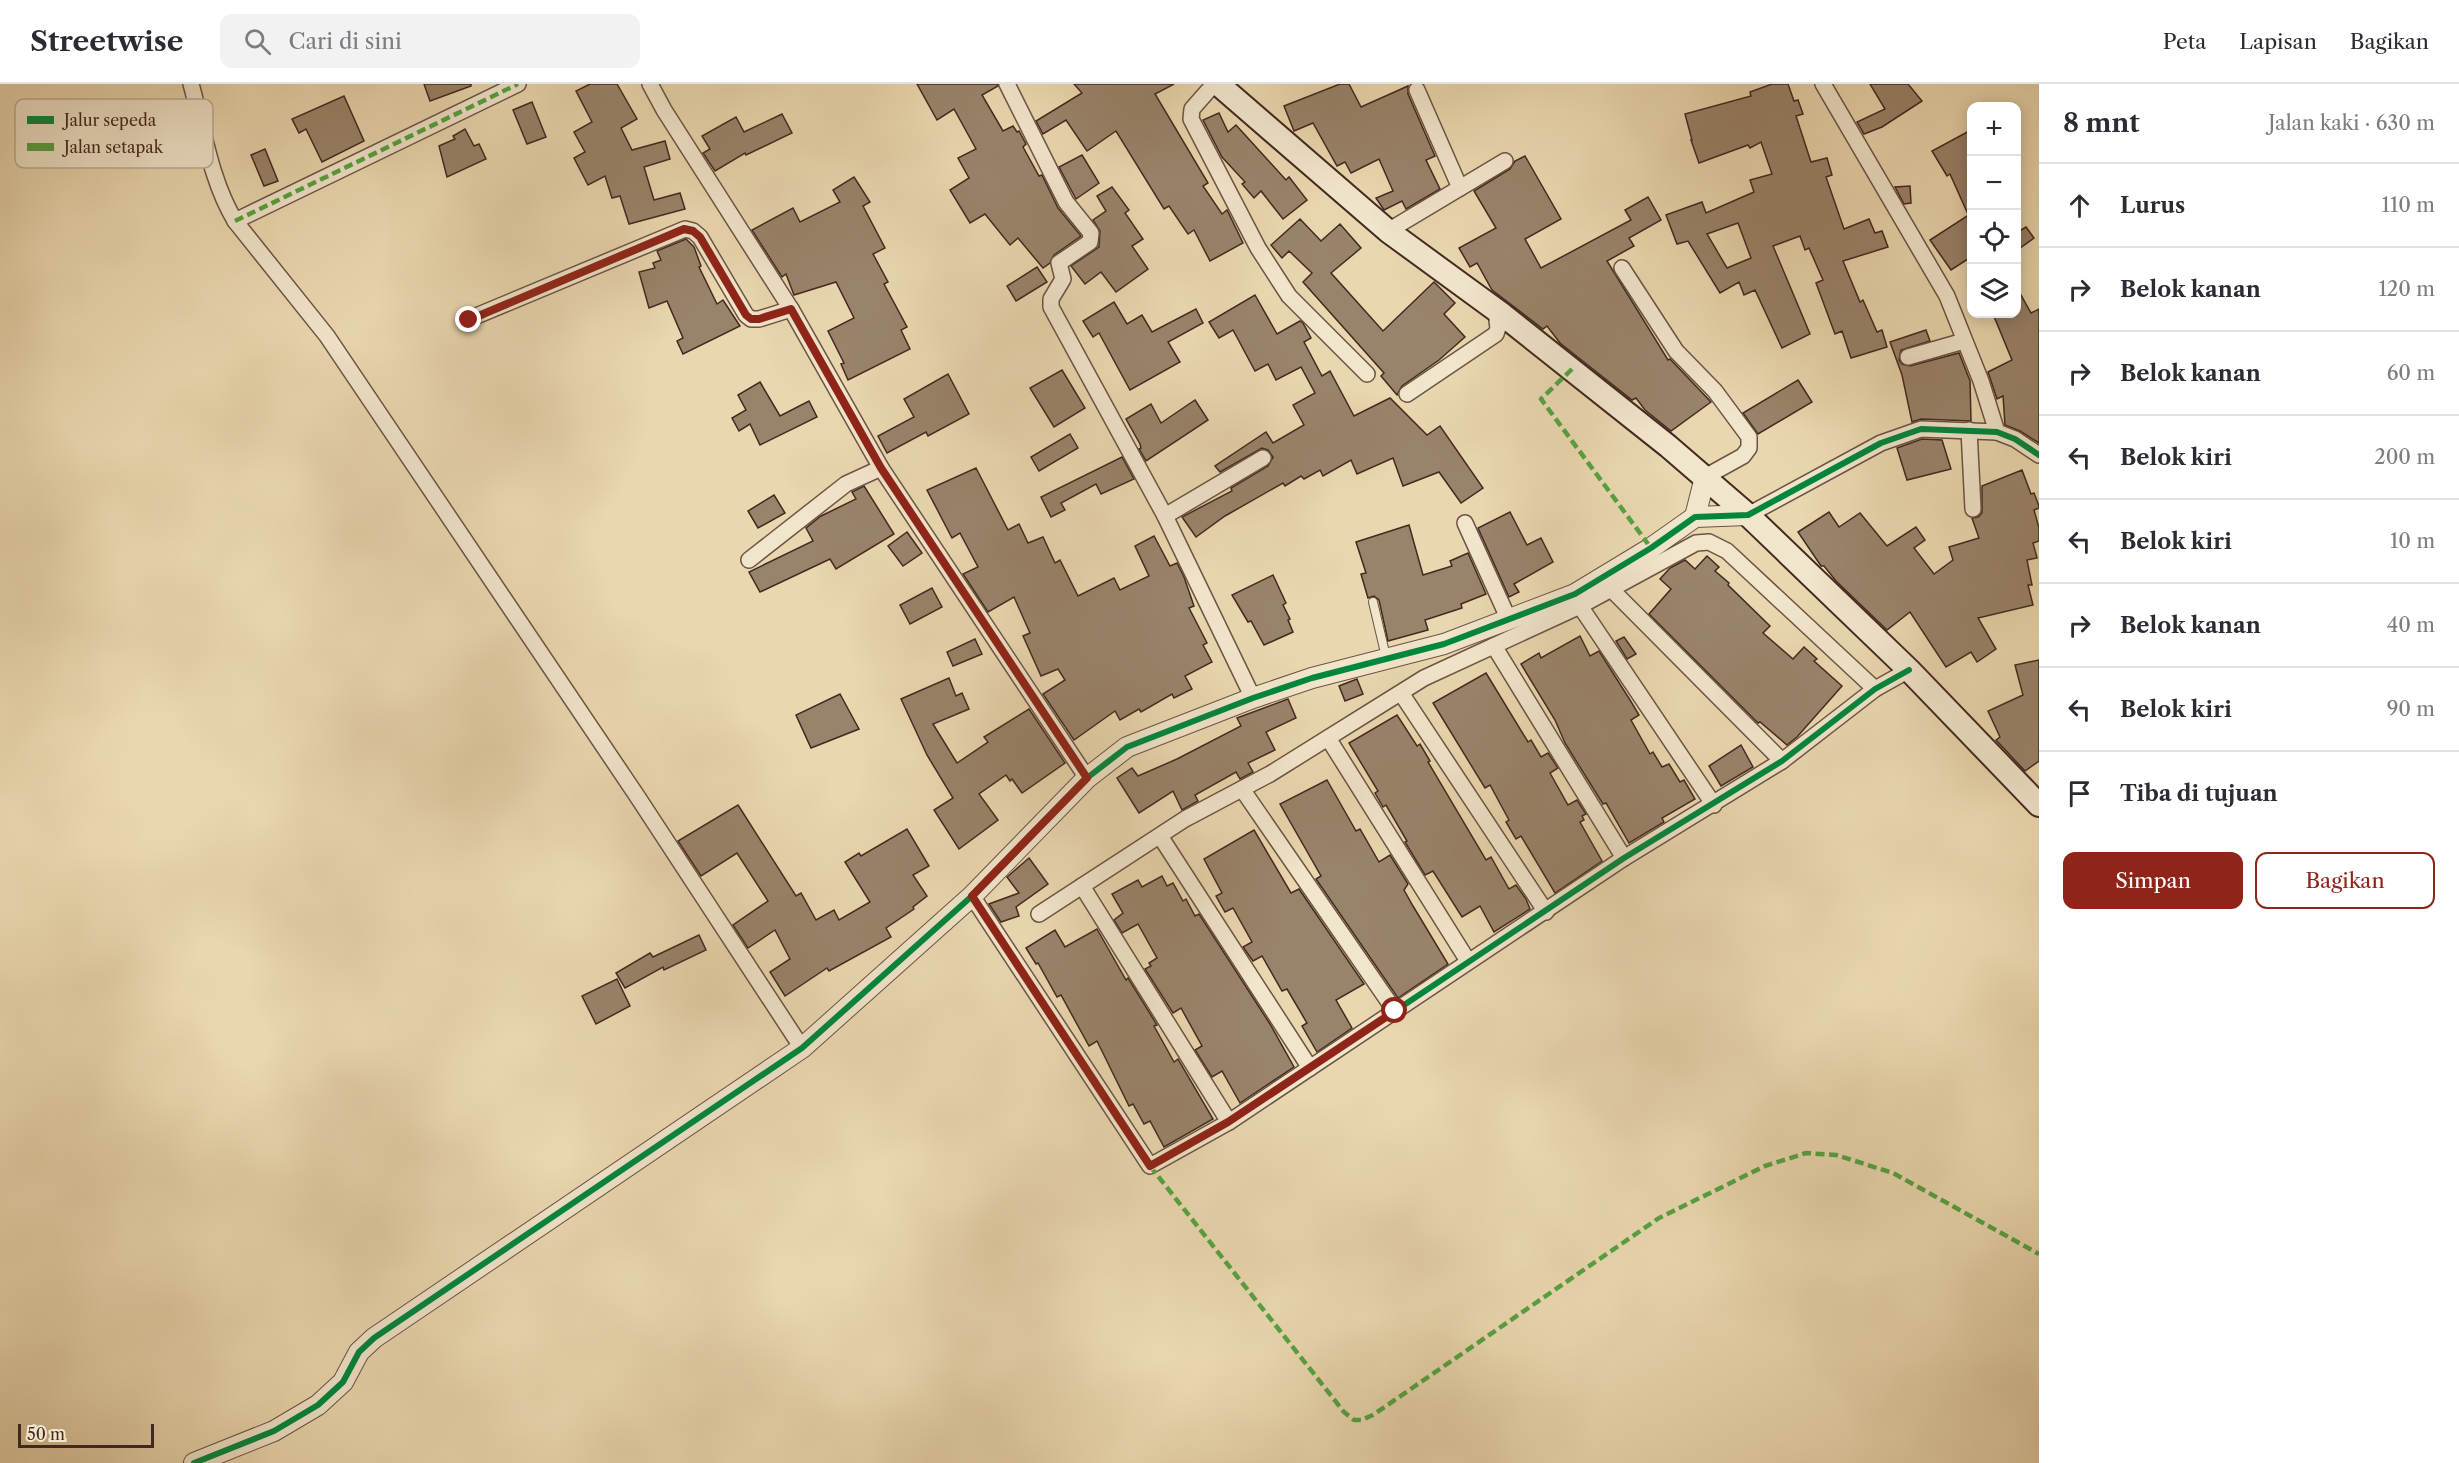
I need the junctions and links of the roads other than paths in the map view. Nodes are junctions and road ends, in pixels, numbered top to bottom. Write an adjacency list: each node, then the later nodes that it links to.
1 (191, 84): 8 (street)
2 (650, 84): 15 (street)
3 (1007, 84): 30 (street)
4 (1216, 84): 13 (main road); 20 (street)
5 (1823, 84): 18 (street)
6 (509, 86): 12 (street)
7 (1416, 90): 11 (street)
8 (195, 99)
9 (1505, 161): 11 (street)
10 (213, 168): 12 (street)
11 (1460, 188): 13 (street)
12 (235, 221): 59 (street)
13 (1388, 231): 16 (main road)
14 (1622, 268): 27 (street)
15 (791, 309): 17 (street); 26 (street)
16 (1503, 315): 21 (street); 27 (main road)
17 (469, 320)
18 (1964, 341): 19 (street); 23 (street)
19 (1908, 357)
20 (1367, 374)
21 (1407, 394)
22 (1969, 430): 23 (street); 28 (street); 29 (street)
23 (1997, 432): 24 (street)
24 (2039, 455)
25 (1263, 458): 30 (street)
26 (881, 468): 34 (street); 47 (street)
27 (1705, 477): 29 (main road); 32 (street)
28 (1972, 508)
29 (1749, 515): 32 (street); 41 (main road)
30 (1165, 516): 44 (street)
31 (1465, 522): 38 (street)
32 (1689, 522): 33 (street); 38 (street)
33 (1696, 543): 35 (street); 42 (street)
34 (749, 560)
35 (1611, 589): 37 (street); 46 (street)
36 (1373, 602): 40 (lane)
37 (1580, 606): 39 (street); 49 (street)
38 (1509, 621): 40 (street)
39 (1494, 646): 43 (street); 52 (street)
40 (1386, 659): 44 (street)
41 (1909, 670): 42 (street); 50 (main road)
42 (1875, 689): 46 (street)
43 (1401, 693): 45 (street); 55 (street)
44 (1253, 698): 47 (street)
45 (1328, 738): 48 (street); 57 (street)
46 (1782, 761): 49 (street)
47 (1087, 778): 54 (street)
48 (1242, 789): 51 (street); 58 (street)
49 (1714, 805): 52 (street)
50 (2039, 805)
51 (1160, 836): 53 (street); 60 (street)
52 (1624, 858): 55 (street)
53 (1083, 886): 56 (street); 61 (street)
54 (972, 896): 59 (street); 61 (street)
55 (1545, 912): 57 (street)
56 (1039, 914)
57 (1468, 961): 58 (street)
58 (1395, 1011): 60 (street)
59 (802, 1048): 62 (street)
60 (1310, 1068): 61 (street)
61 (1228, 1122)
62 (194, 1463)

